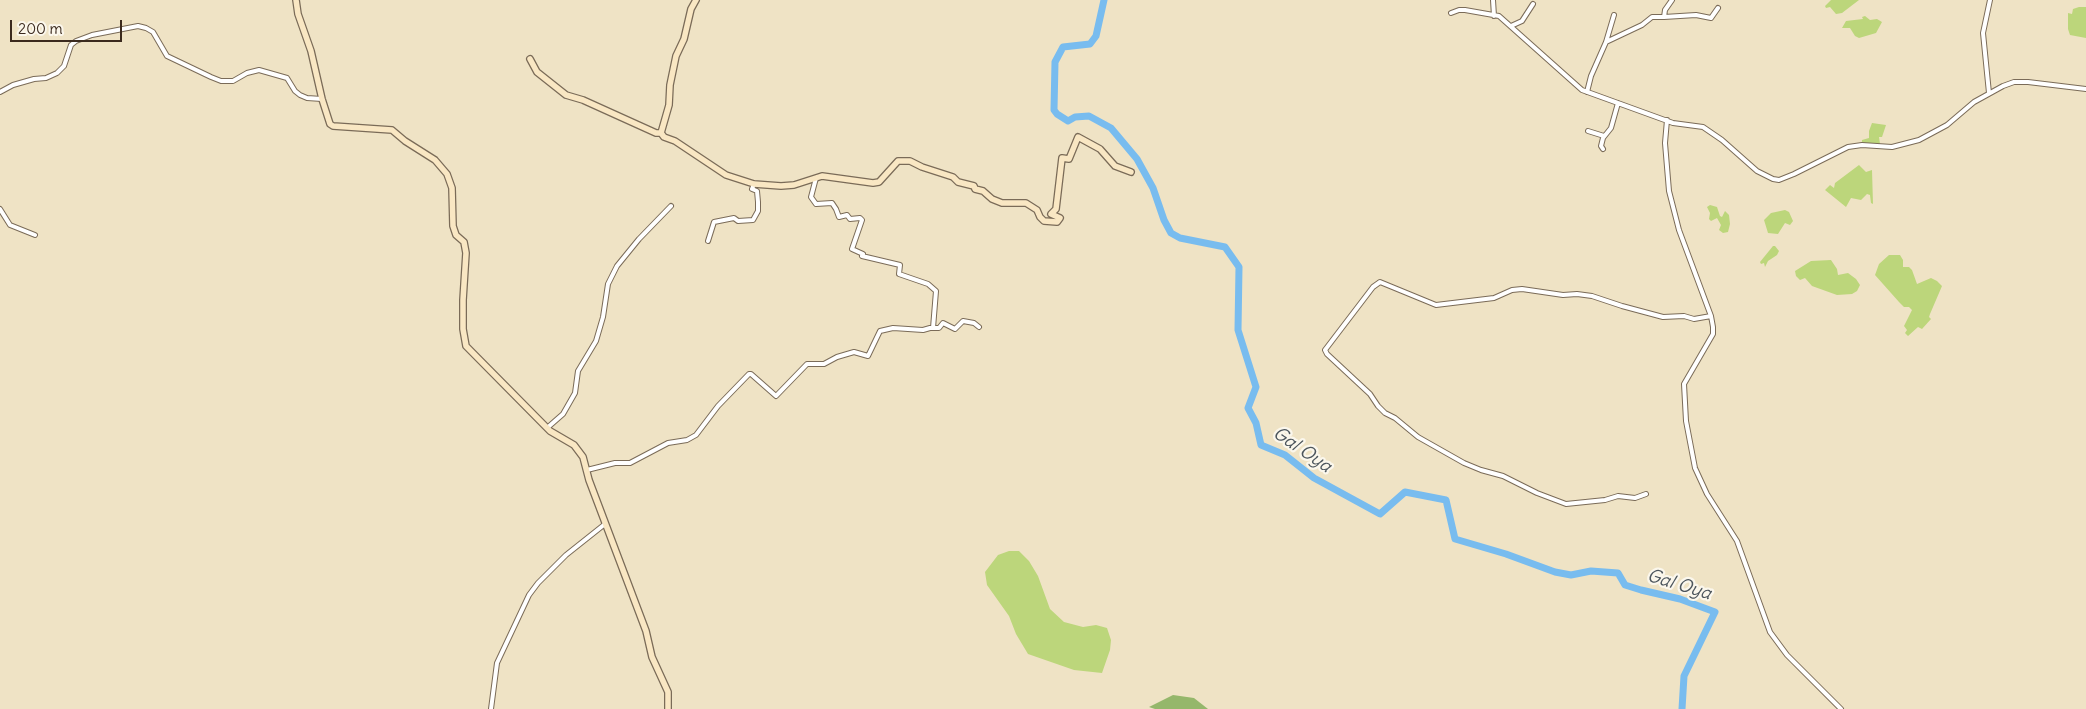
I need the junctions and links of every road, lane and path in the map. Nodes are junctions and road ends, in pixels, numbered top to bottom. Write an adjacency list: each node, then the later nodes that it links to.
1 (296, 0): 19 (main road)
2 (696, 0): 23 (main road)
3 (1493, 0): 10 (street)
4 (1672, 0): 11 (street)
5 (1990, 0): 18 (street)
6 (1534, 4): 12 (street)
7 (1718, 8): 11 (street)
8 (1451, 13): 10 (street)
9 (1614, 15): 13 (street)
10 (1494, 16): 12 (street)
11 (1664, 17): 13 (street)
12 (1512, 26): 17 (street)
13 (1606, 42): 17 (street)
14 (530, 59): 23 (main road)
15 (2086, 89): 18 (street)
16 (0, 92): 19 (street)
17 (1588, 92): 20 (street)
18 (1989, 93): 21 (street)
19 (322, 99): 36 (main road)
20 (1618, 103): 21 (street); 24 (street)
21 (1667, 120): 33 (street)
22 (1588, 131): 24 (street)
23 (661, 133): 28 (main road)
24 (1604, 136): 25 (street)
25 (1603, 149)
26 (1131, 172): 27 (main road)
27 (816, 178): 28 (main road); 35 (street)
28 (754, 184): 32 (street)
29 (671, 206): 36 (street)
30 (0, 209): 31 (street)
31 (35, 234)
32 (708, 242)
33 (1711, 316): 38 (street); 42 (street)
34 (979, 327): 35 (street)
35 (933, 328): 37 (street)
36 (547, 428): 37 (main road)
37 (587, 470): 39 (main road)
38 (1646, 494)
39 (606, 524): 40 (street); 41 (main road)
40 (491, 709)
41 (668, 709)
42 (1840, 709)

